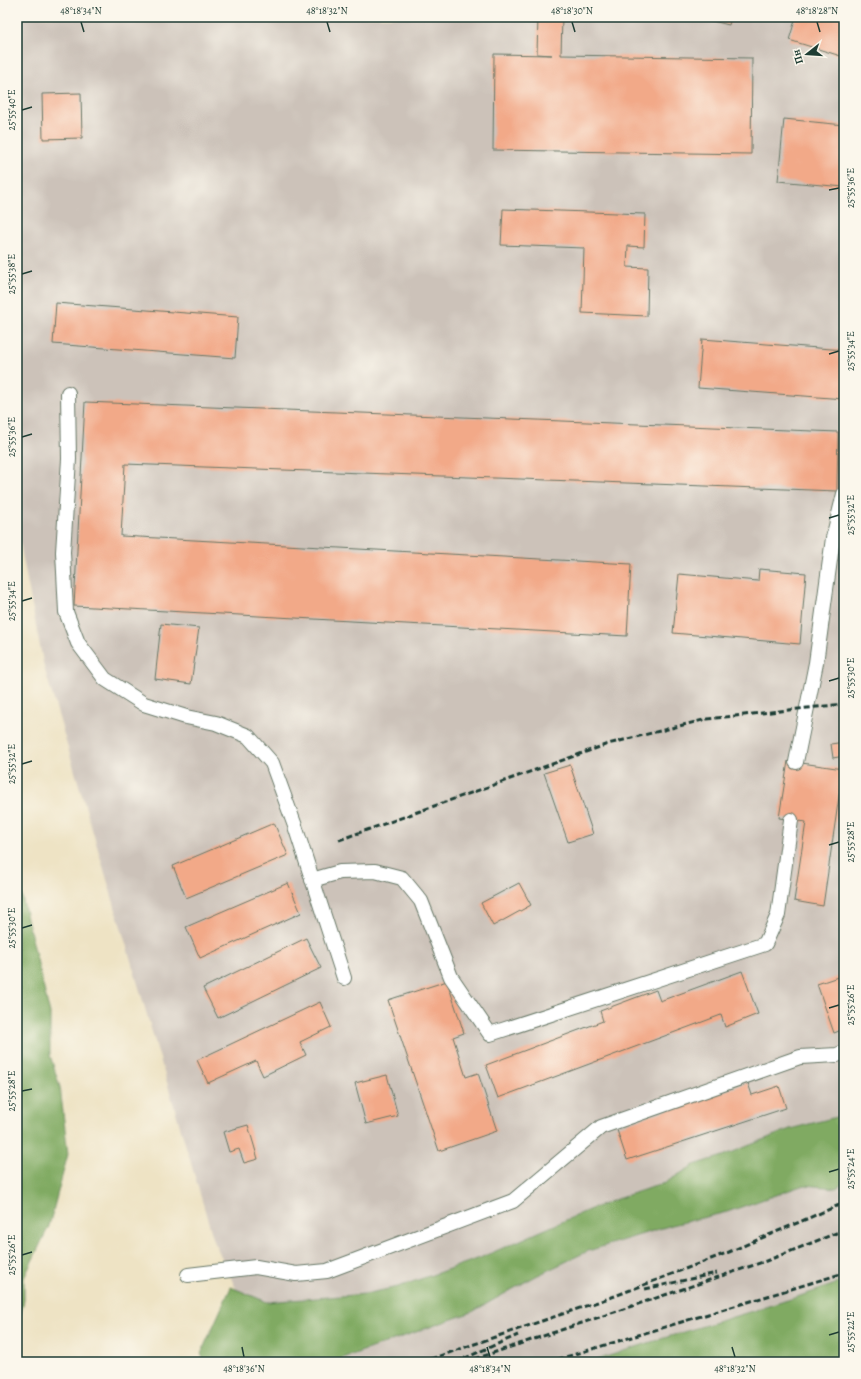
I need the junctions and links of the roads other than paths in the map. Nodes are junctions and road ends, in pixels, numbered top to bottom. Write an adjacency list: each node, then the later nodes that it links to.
1 (68, 393): 5 (lane)
2 (844, 494): 3 (lane)
3 (796, 762)
4 (791, 820): 5 (lane)
5 (312, 880): 6 (lane)
6 (344, 978)
7 (844, 1052): 8 (lane)
8 (188, 1275)

